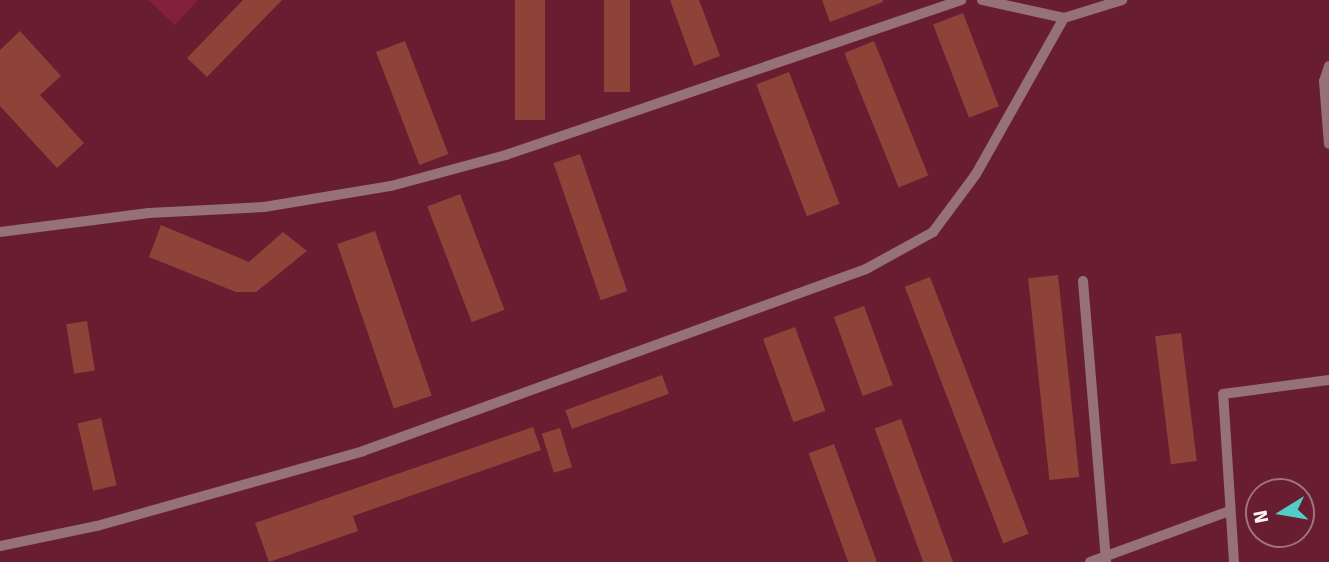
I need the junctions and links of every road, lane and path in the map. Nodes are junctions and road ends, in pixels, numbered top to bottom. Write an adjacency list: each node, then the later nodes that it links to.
1 (961, 0): 7 (lane)
2 (982, 0): 4 (lane)
3 (1122, 0): 4 (lane)
4 (1064, 18): 11 (lane)
5 (1329, 66): 6 (lane)
6 (1329, 145)
7 (0, 232)
8 (1083, 281): 12 (lane)
9 (1329, 380): 10 (lane)
10 (1227, 512): 12 (lane); 14 (lane)
11 (0, 546)
12 (1105, 559): 13 (lane)
13 (1090, 562)
14 (1234, 562)

